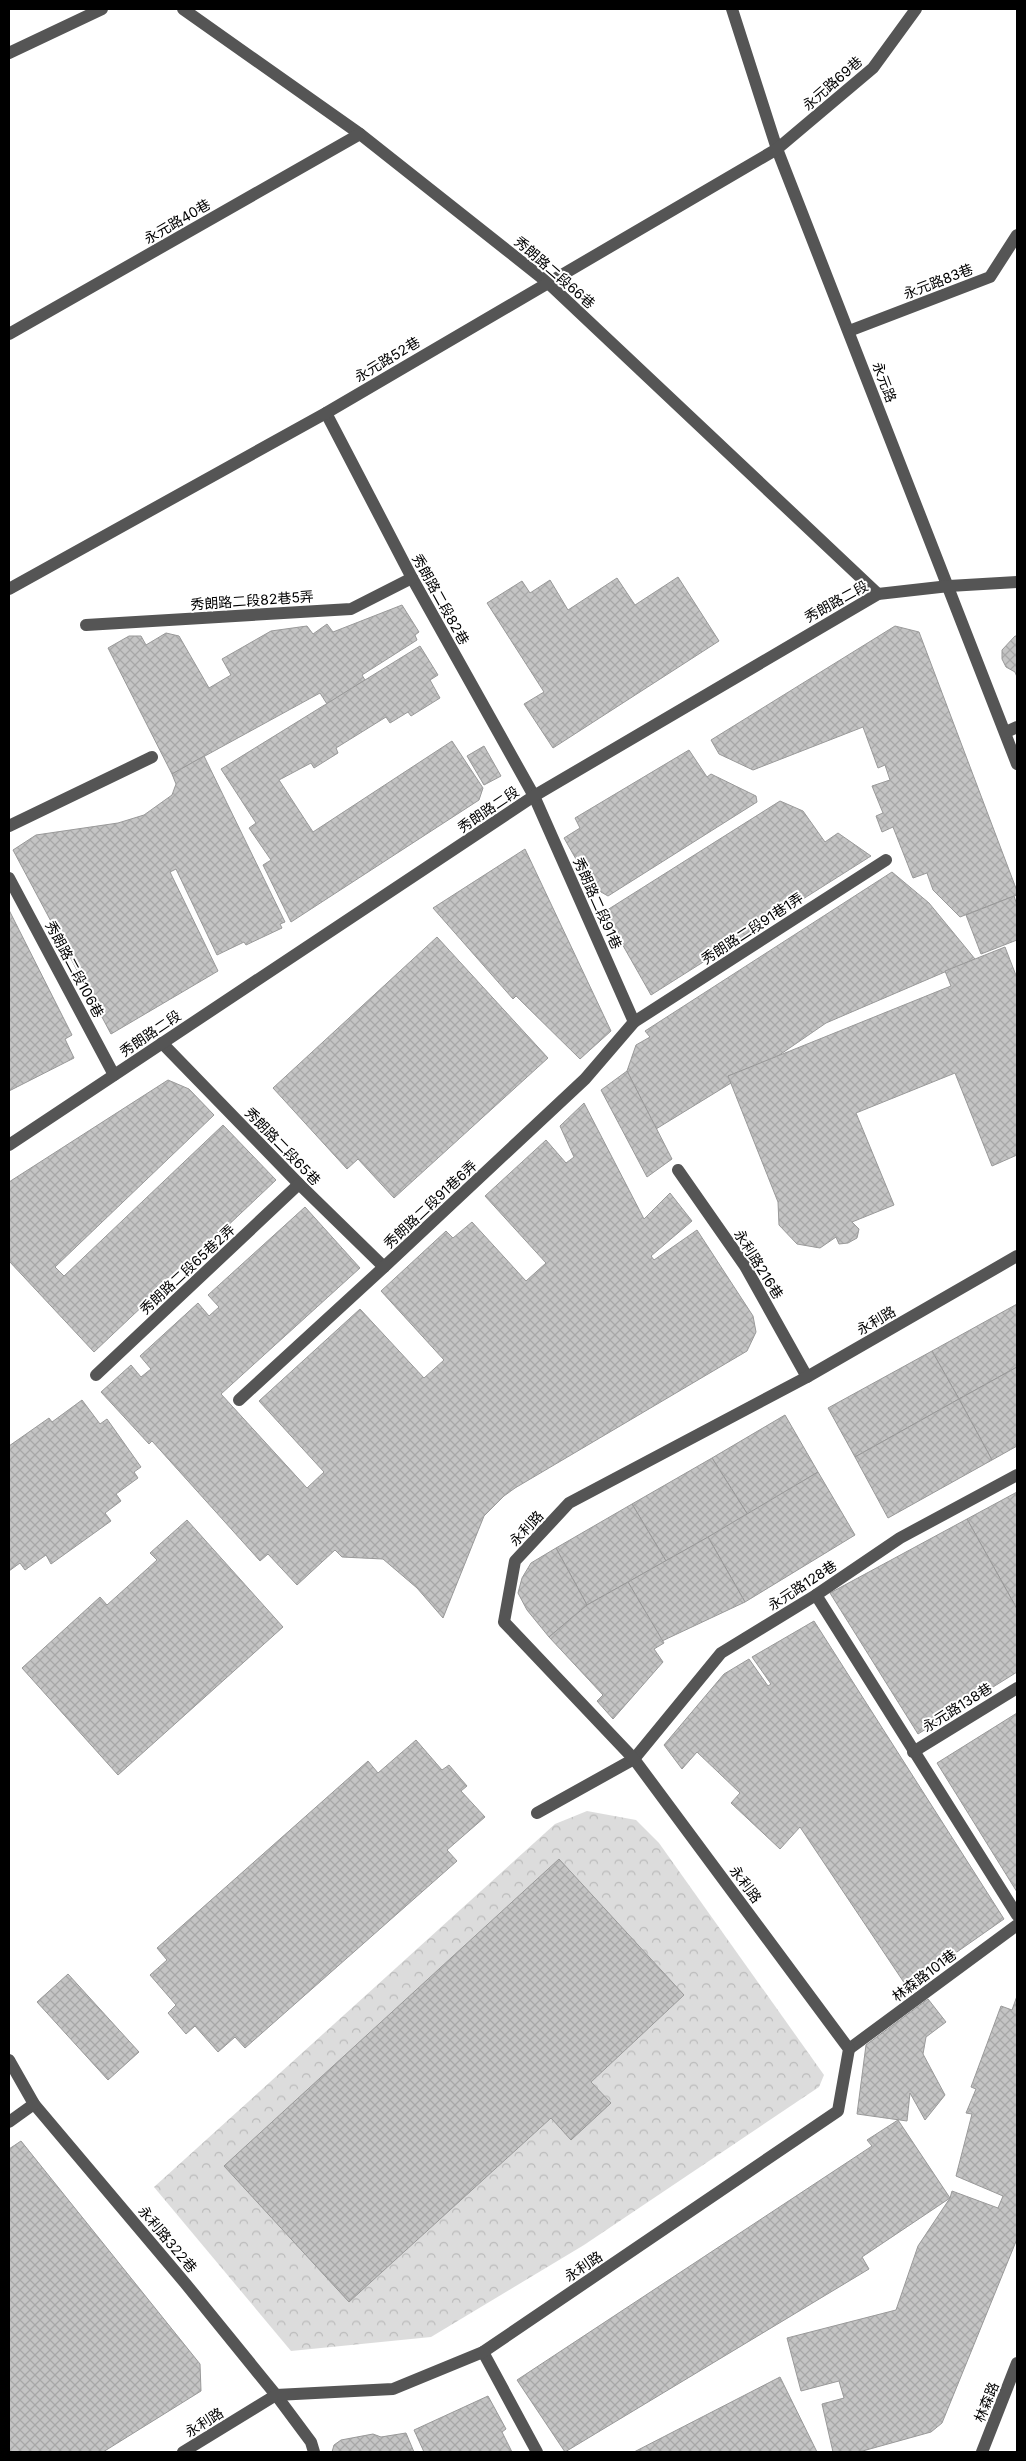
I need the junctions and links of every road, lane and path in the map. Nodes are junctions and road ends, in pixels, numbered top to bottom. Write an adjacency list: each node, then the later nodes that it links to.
1 (102, 9): 5 (street)
2 (184, 9): 6 (street, 秀朗路二段66巷)
3 (732, 9): 7 (street, 永元路)
4 (916, 9): 7 (street, 永元路69巷)
5 (9, 54)
6 (360, 134): 9 (street, 秀朗路二段66巷); 11 (street, 永元路40巷)
7 (777, 149): 9 (street, 永元路52巷); 10 (street, 永元路)
8 (1017, 235): 10 (street, 永元路83巷)
9 (547, 282): 12 (street, 永元路52巷); 17 (street, 秀朗路二段66巷)
10 (849, 331): 15 (street, 永元路)
11 (9, 334)
12 (326, 413): 13 (street, 秀朗路二段82巷); 16 (street, 永元路52巷)
13 (412, 578): 18 (street, 秀朗路二段82巷5弄); 22 (street, 秀朗路二段82巷)
14 (1017, 582): 15 (street, 秀朗路二段)
15 (949, 586): 17 (street, 秀朗路二段); 19 (street, 永元路)
16 (9, 589)
17 (878, 594): 22 (street, 秀朗路二段)
18 (86, 625)
19 (1012, 730): 21 (street, 永元路)
20 (152, 757): 23 (street)
21 (1017, 764)
22 (534, 796): 26 (street, 秀朗路二段91巷); 27 (street, 秀朗路二段)
23 (9, 826)
24 (886, 860): 26 (street, 秀朗路二段91巷1弄)
25 (9, 878): 28 (street, 秀朗路二段106巷)
26 (634, 1022): 33 (street, 秀朗路二段91巷6弄)
27 (162, 1043): 28 (street, 秀朗路二段); 31 (street, 秀朗路二段65巷)
28 (114, 1075): 29 (street, 秀朗路二段)
29 (9, 1145)
30 (678, 1170): 35 (street, 永利路216巷)
31 (299, 1184): 33 (street, 秀朗路二段65巷); 34 (street, 秀朗路二段65巷2弄)
32 (1017, 1256): 35 (street, 永利路)
33 (384, 1267): 36 (street, 秀朗路二段91巷6弄)
34 (96, 1376)
35 (807, 1377): 41 (street, 永利路)
36 (239, 1400)
37 (1017, 1474): 38 (street, 永元路128巷)
38 (816, 1595): 40 (street); 41 (street, 永元路128巷)
39 (1017, 1688): 40 (street, 永元路138巷)
40 (913, 1752): 43 (street)
41 (634, 1759): 42 (street); 45 (street, 永利路)
42 (537, 1813)
43 (1017, 1915)
44 (1017, 1925): 45 (street, 林森路101巷)
45 (850, 2049): 49 (street, 永利路)
46 (9, 2060): 47 (street, 永利路322巷)
47 (34, 2104): 48 (street); 51 (street, 永利路322巷)
48 (9, 2122)
49 (483, 2352): 51 (street, 永利路); 54 (street)
50 (1017, 2363): 55 (street, 林森路)
51 (276, 2395): 52 (street, 永利路); 53 (street, 永利路322巷)
52 (183, 2452)
53 (314, 2452)
54 (537, 2452)
55 (982, 2452)

